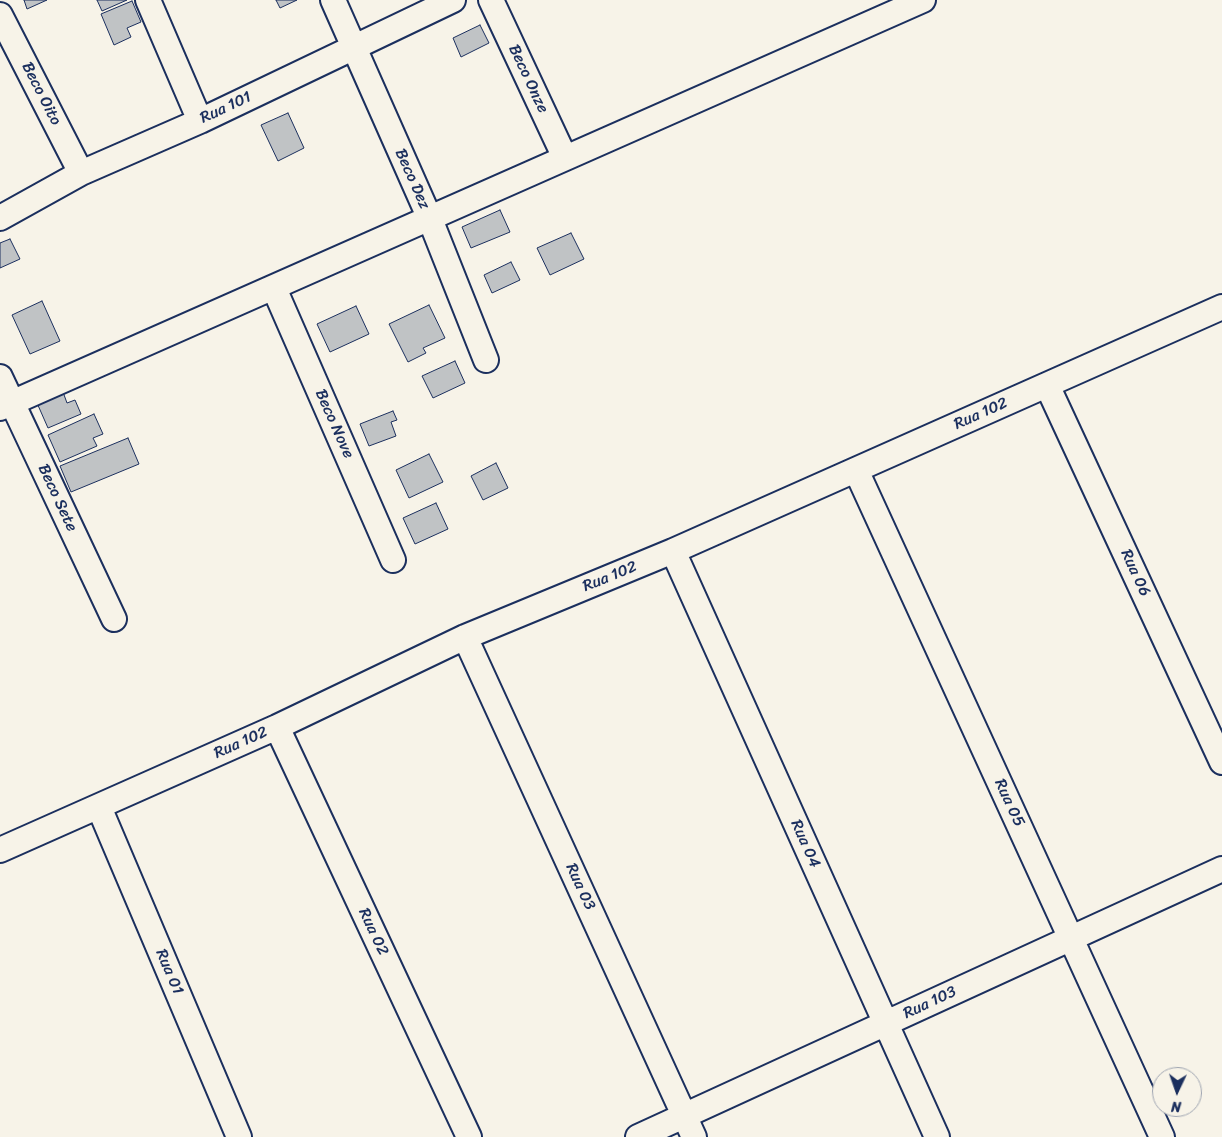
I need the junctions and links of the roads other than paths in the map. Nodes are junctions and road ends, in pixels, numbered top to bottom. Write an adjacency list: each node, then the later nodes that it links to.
1 (148, 0): 8 (street)
2 (333, 0): 7 (street, Beco Dez)
3 (453, 0): 7 (street, Rua 101)
4 (491, 0): 9 (street, Beco Onze)
5 (923, 0): 9 (street)
6 (0, 15): 10 (street, Beco Oito)
7 (354, 48): 8 (street, Rua 101); 12 (street, Beco Dez)
8 (200, 121): 10 (street, Rua 101)
9 (565, 158): 12 (street)
10 (81, 173): 11 (street, Rua 101)
11 (0, 218)
12 (430, 219): 13 (street); 15 (street, Beco Dez)
13 (274, 288): 18 (street); 21 (street, Beco Nove)
14 (1222, 307): 17 (street, Rua 102)
15 (486, 360)
16 (0, 377): 18 (street, Beco Sete)
17 (1047, 385): 19 (street, Rua 102); 25 (street, Rua 06)
18 (6, 405): 22 (street, Beco Sete)
19 (856, 470): 20 (street, Rua 102); 29 (street, Rua 05)
20 (673, 551): 23 (street, Rua 102); 30 (street, Rua 04)
21 (393, 560)
22 (114, 619)
23 (465, 637): 24 (street, Rua 102); 31 (street, Rua 03)
24 (277, 727): 26 (street, Rua 102); 33 (street, Rua 02)
25 (1222, 762)
26 (98, 807): 27 (street, Rua 102); 32 (street, Rua 01)
27 (0, 850)
28 (1222, 869): 29 (street, Rua 103)
29 (1070, 938): 30 (street, Rua 103); 36 (street, Rua 05)
30 (886, 1023): 31 (street, Rua 103); 35 (street, Rua 04)
31 (690, 1127): 34 (street, Rua 103)
32 (239, 1137)
33 (469, 1137)
34 (638, 1137)
35 (937, 1137)
36 (1162, 1137)

